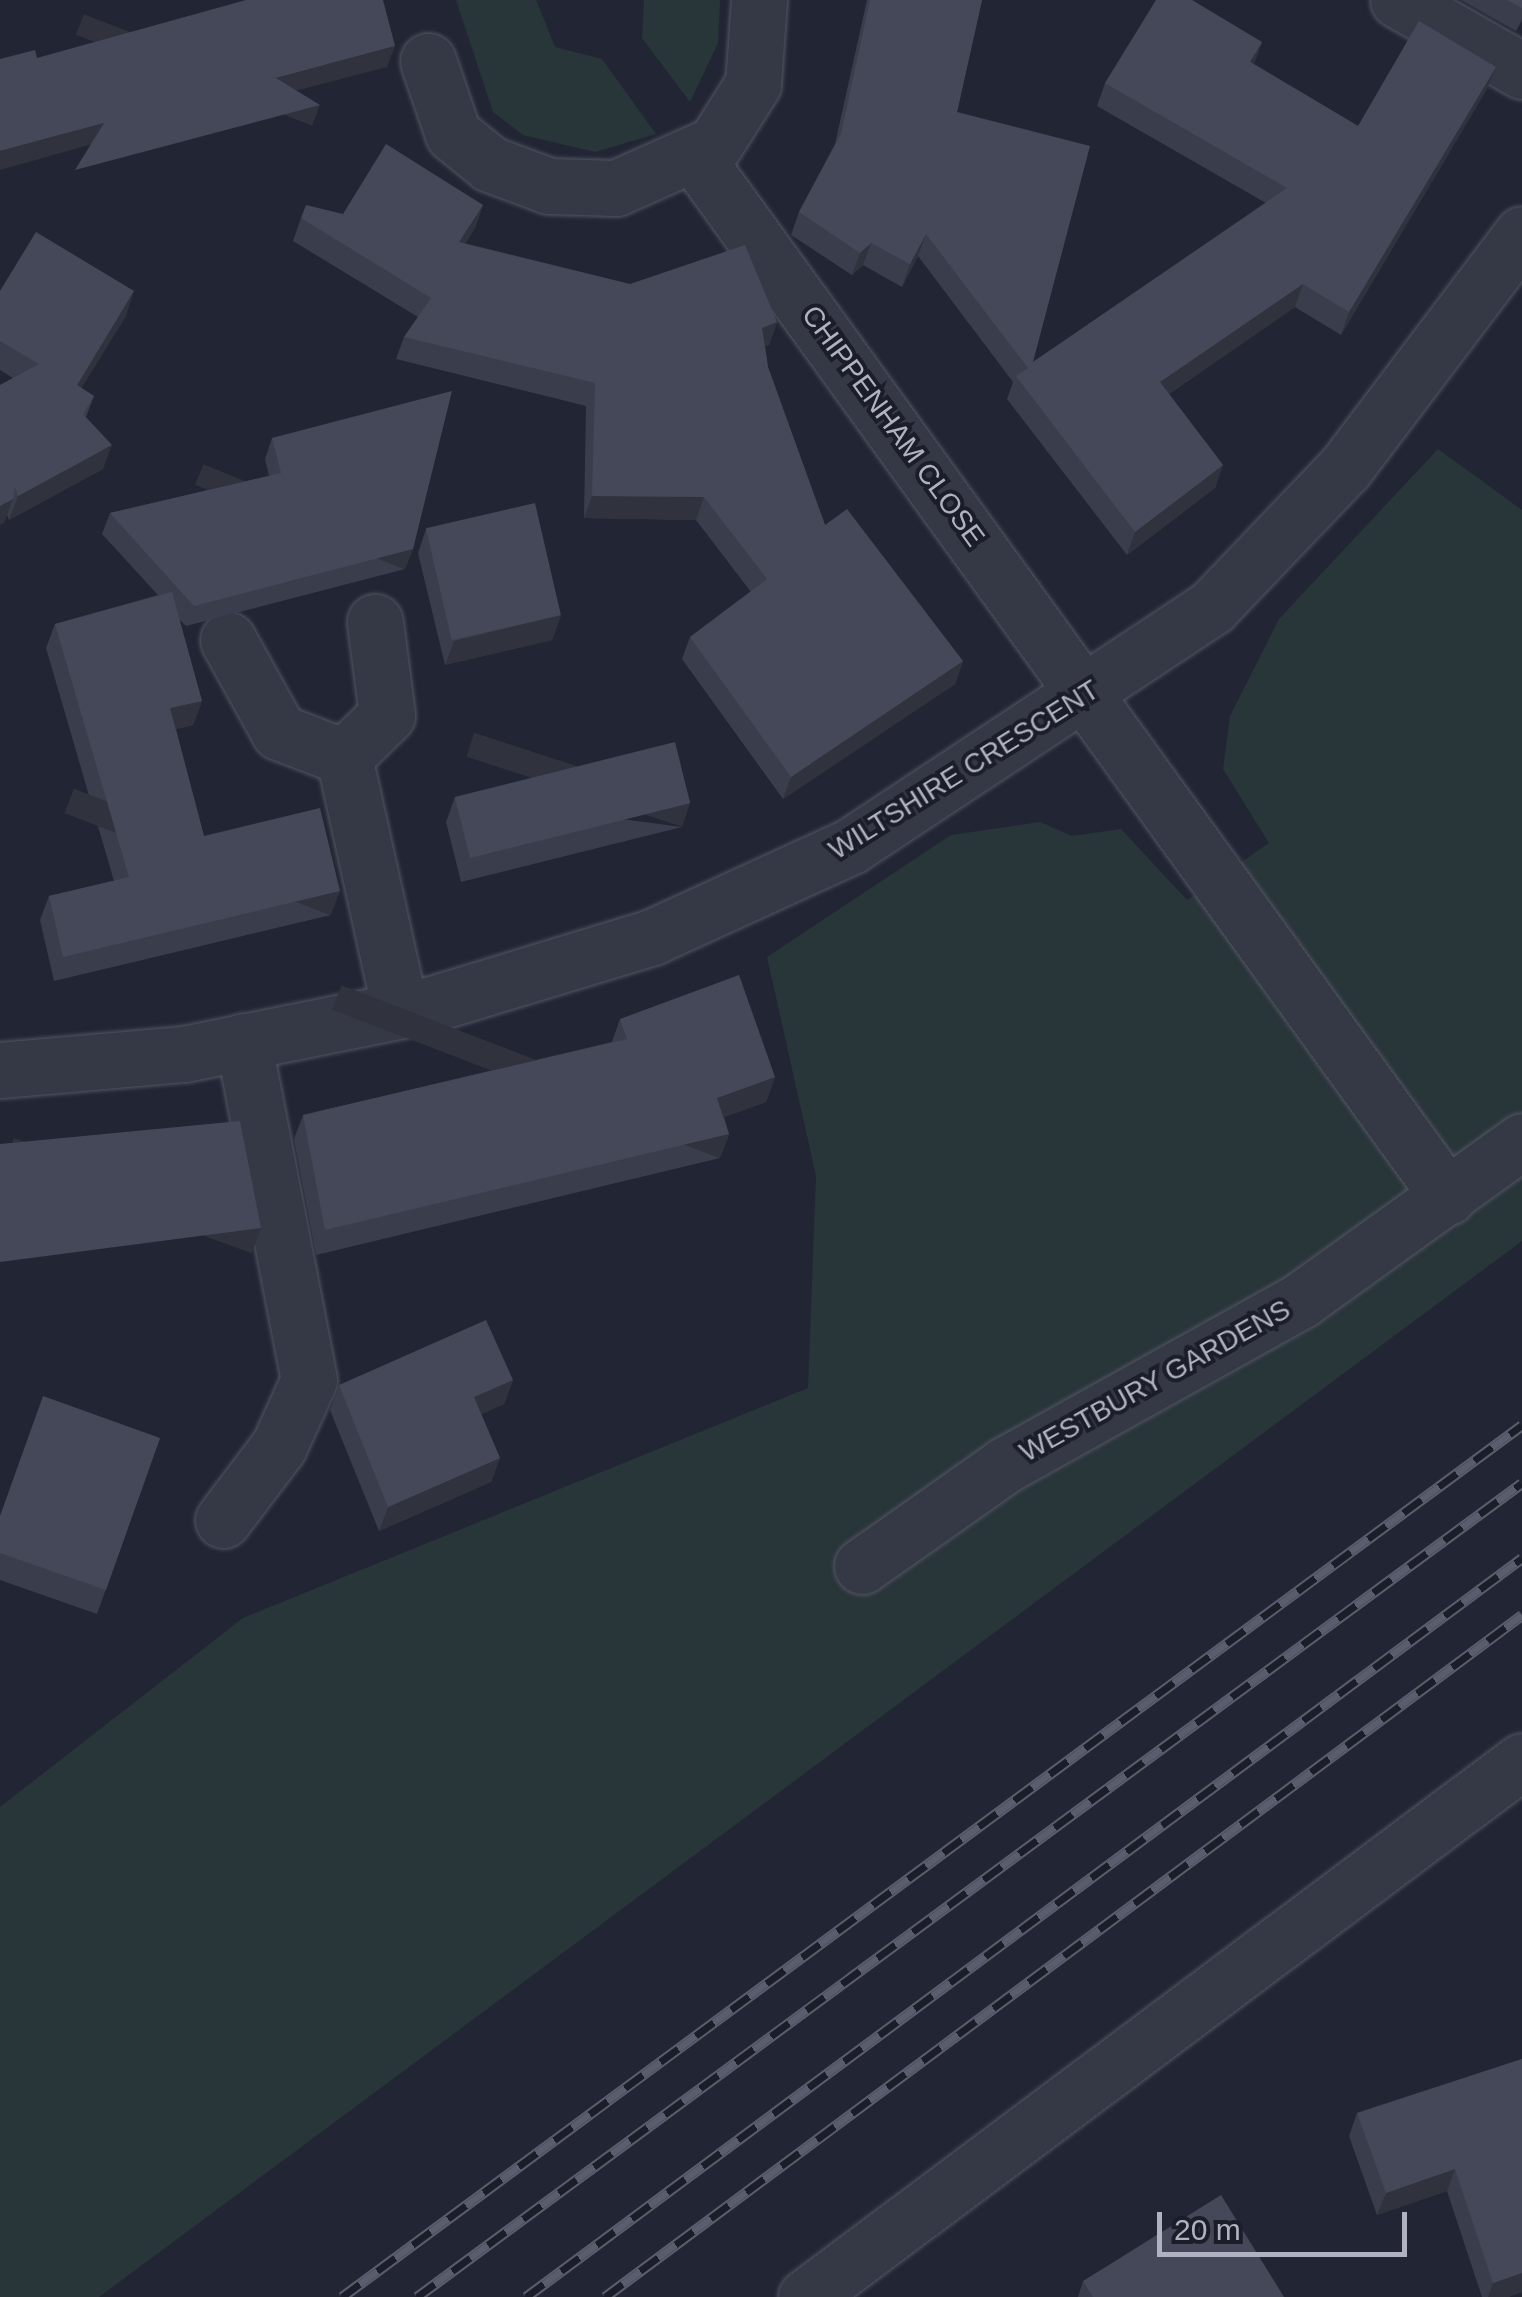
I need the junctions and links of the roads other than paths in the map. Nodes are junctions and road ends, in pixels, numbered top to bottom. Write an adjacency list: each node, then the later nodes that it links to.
1 (759, 0): 5 (street)
2 (1398, 0): 4 (street)
3 (428, 61): 5 (street)
4 (1522, 72)
5 (697, 159): 9 (street, CHIPPENHAM CLOSE)
6 (1522, 234): 9 (street, WILTSHIRE CRESCENT)
7 (375, 622): 10 (street)
8 (228, 640): 10 (street)
9 (1089, 692): 11 (street, WILTSHIRE CRESCENT); 15 (street)
10 (344, 757): 11 (street)
11 (400, 1010): 12 (street, WILTSHIRE CRESCENT)
12 (244, 1042): 13 (street, WILTSHIRE CRESCENT); 16 (street)
13 (0, 1070)
14 (1522, 1140): 15 (street, WESTBURY GARDENS)
15 (1448, 1196): 17 (street, WESTBURY GARDENS)
16 (223, 1520)
17 (862, 1566)
18 (1522, 1761): 19 (street)
19 (806, 2297)

